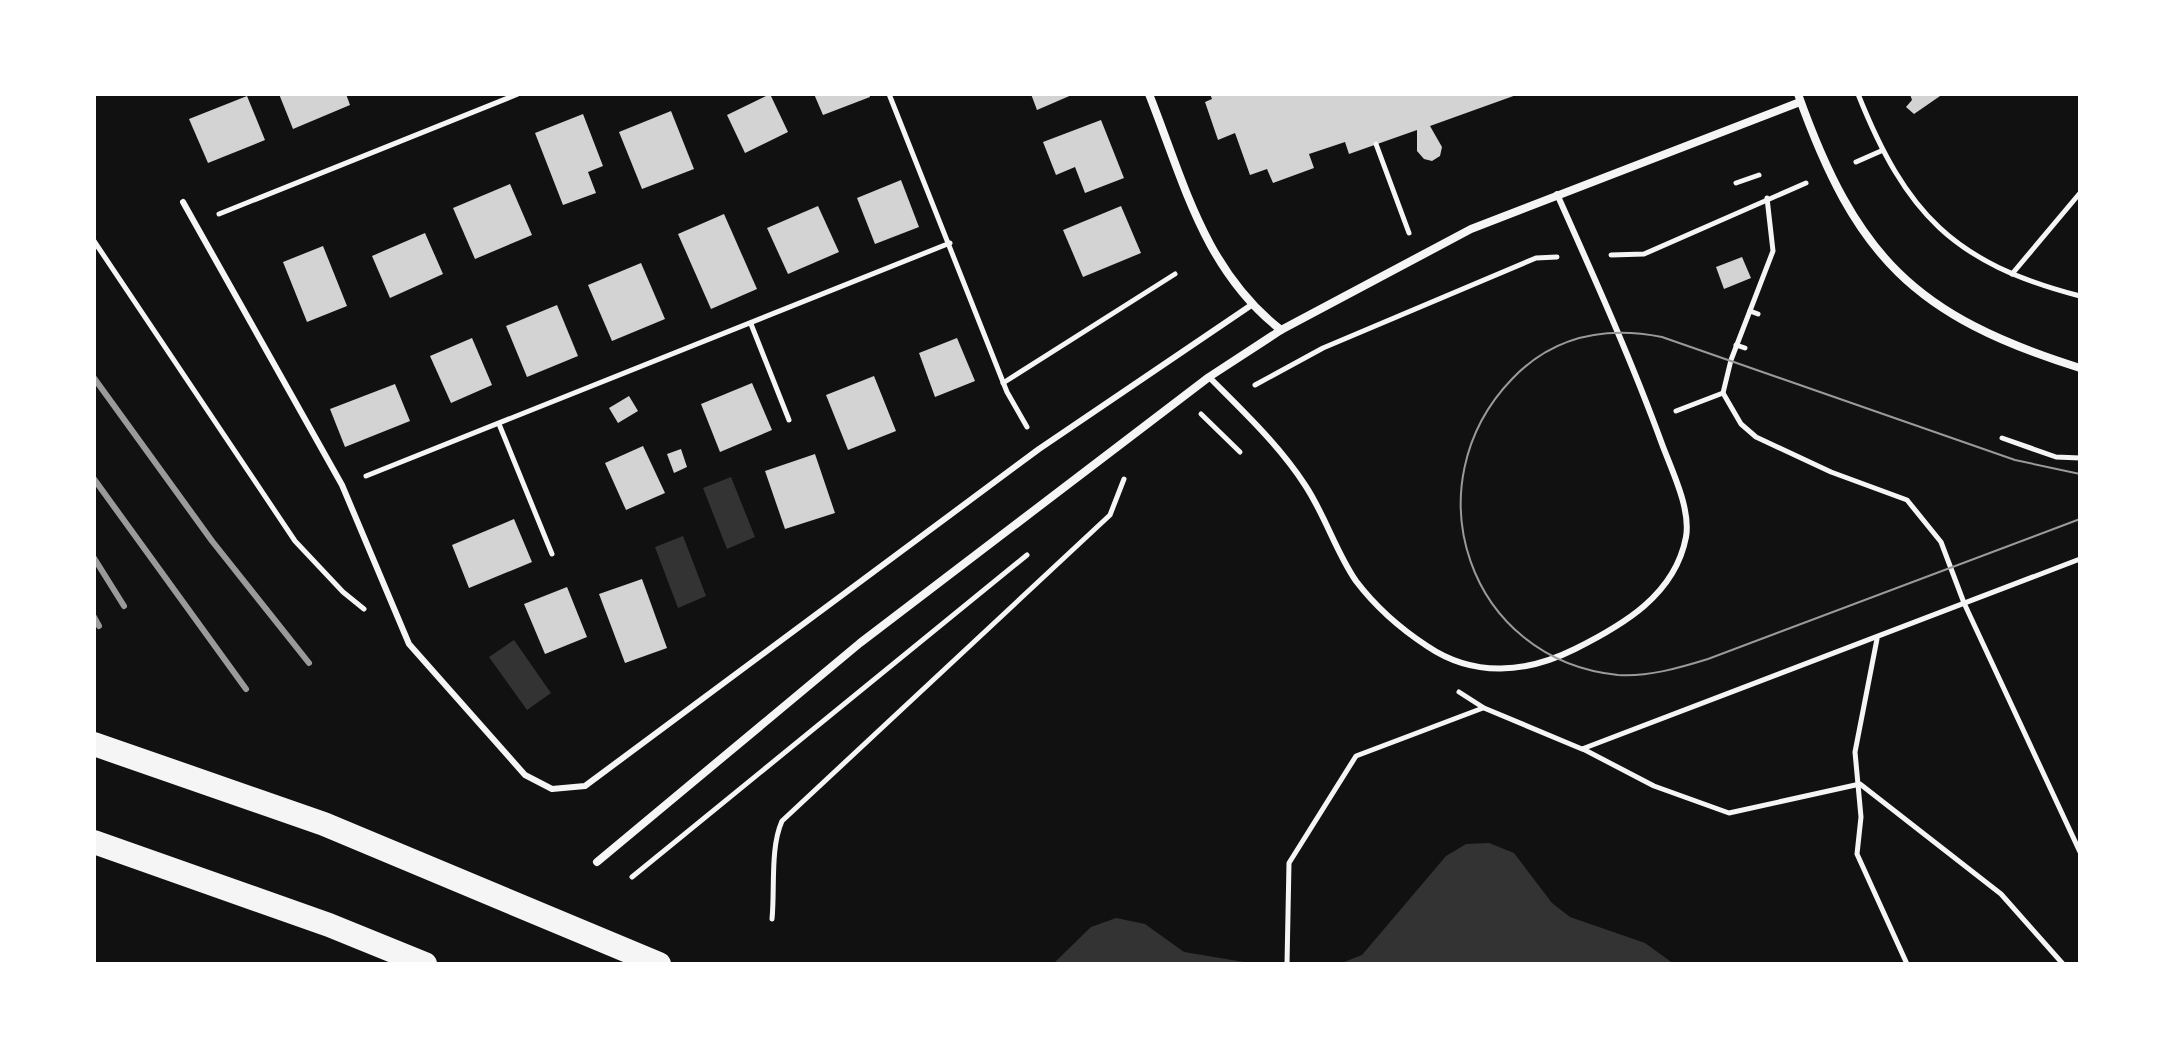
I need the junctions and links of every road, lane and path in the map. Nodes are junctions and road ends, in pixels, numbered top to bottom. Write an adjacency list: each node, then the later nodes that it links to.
1 (518, 94): 12 (path)
2 (889, 94): 14 (path)
3 (1149, 94): 20 (street)
4 (1858, 94): 18 (path)
5 (1799, 98): 10 (street); 27 (street)
6 (1376, 144): 16 (path)
7 (1759, 175): 8 (path)
8 (1736, 183)
9 (2080, 193): 18 (path)
10 (1557, 194): 15 (lane); 16 (street)
11 (183, 202): 12 (lane)
12 (195, 224): 40 (lane)
13 (94, 241): 44 (path)
14 (950, 243): 23 (path); 29 (path)
15 (1584, 255): 21 (path); 31 (path); 33 (lane)
16 (1419, 257): 24 (street)
17 (1175, 274): 29 (path)
18 (2012, 274): 19 (path)
19 (2080, 296)
20 (1250, 306): 24 (street); 37 (lane)
21 (1750, 311): 22 (path); 25 (path)
22 (1758, 314)
23 (751, 324): 32 (path); 35 (path)
24 (1281, 330): 28 (street)
25 (1736, 345): 26 (path); 30 (path)
26 (1745, 348)
27 (2080, 368)
28 (1209, 377): 31 (lane); 51 (street)
29 (1003, 383): 37 (path)
30 (1723, 393): 33 (path); 50 (path)
31 (1230, 399): 33 (lane); 34 (path)
32 (789, 420)
33 (1653, 420)
34 (1190, 422)
35 (499, 424): 40 (path); 42 (path)
36 (2002, 438): 38 (path)
37 (1039, 449): 44 (lane)
38 (2080, 458)
39 (1114, 484): 53 (path)
40 (342, 485): 44 (lane)
41 (1040, 545): 52 (path)
42 (552, 554)
43 (1878, 638): 48 (path)
44 (409, 644)
45 (1484, 708): 56 (path)
46 (94, 744): 55 (highway)
47 (1582, 749): 48 (path)
48 (1860, 784): 57 (path); 58 (path)
49 (94, 842): 54 (highway)
50 (2080, 852)
51 (597, 862)
52 (632, 877)
53 (772, 919)
54 (425, 964)
55 (659, 964)
56 (1287, 964)
57 (1907, 964)
58 (2063, 964)

